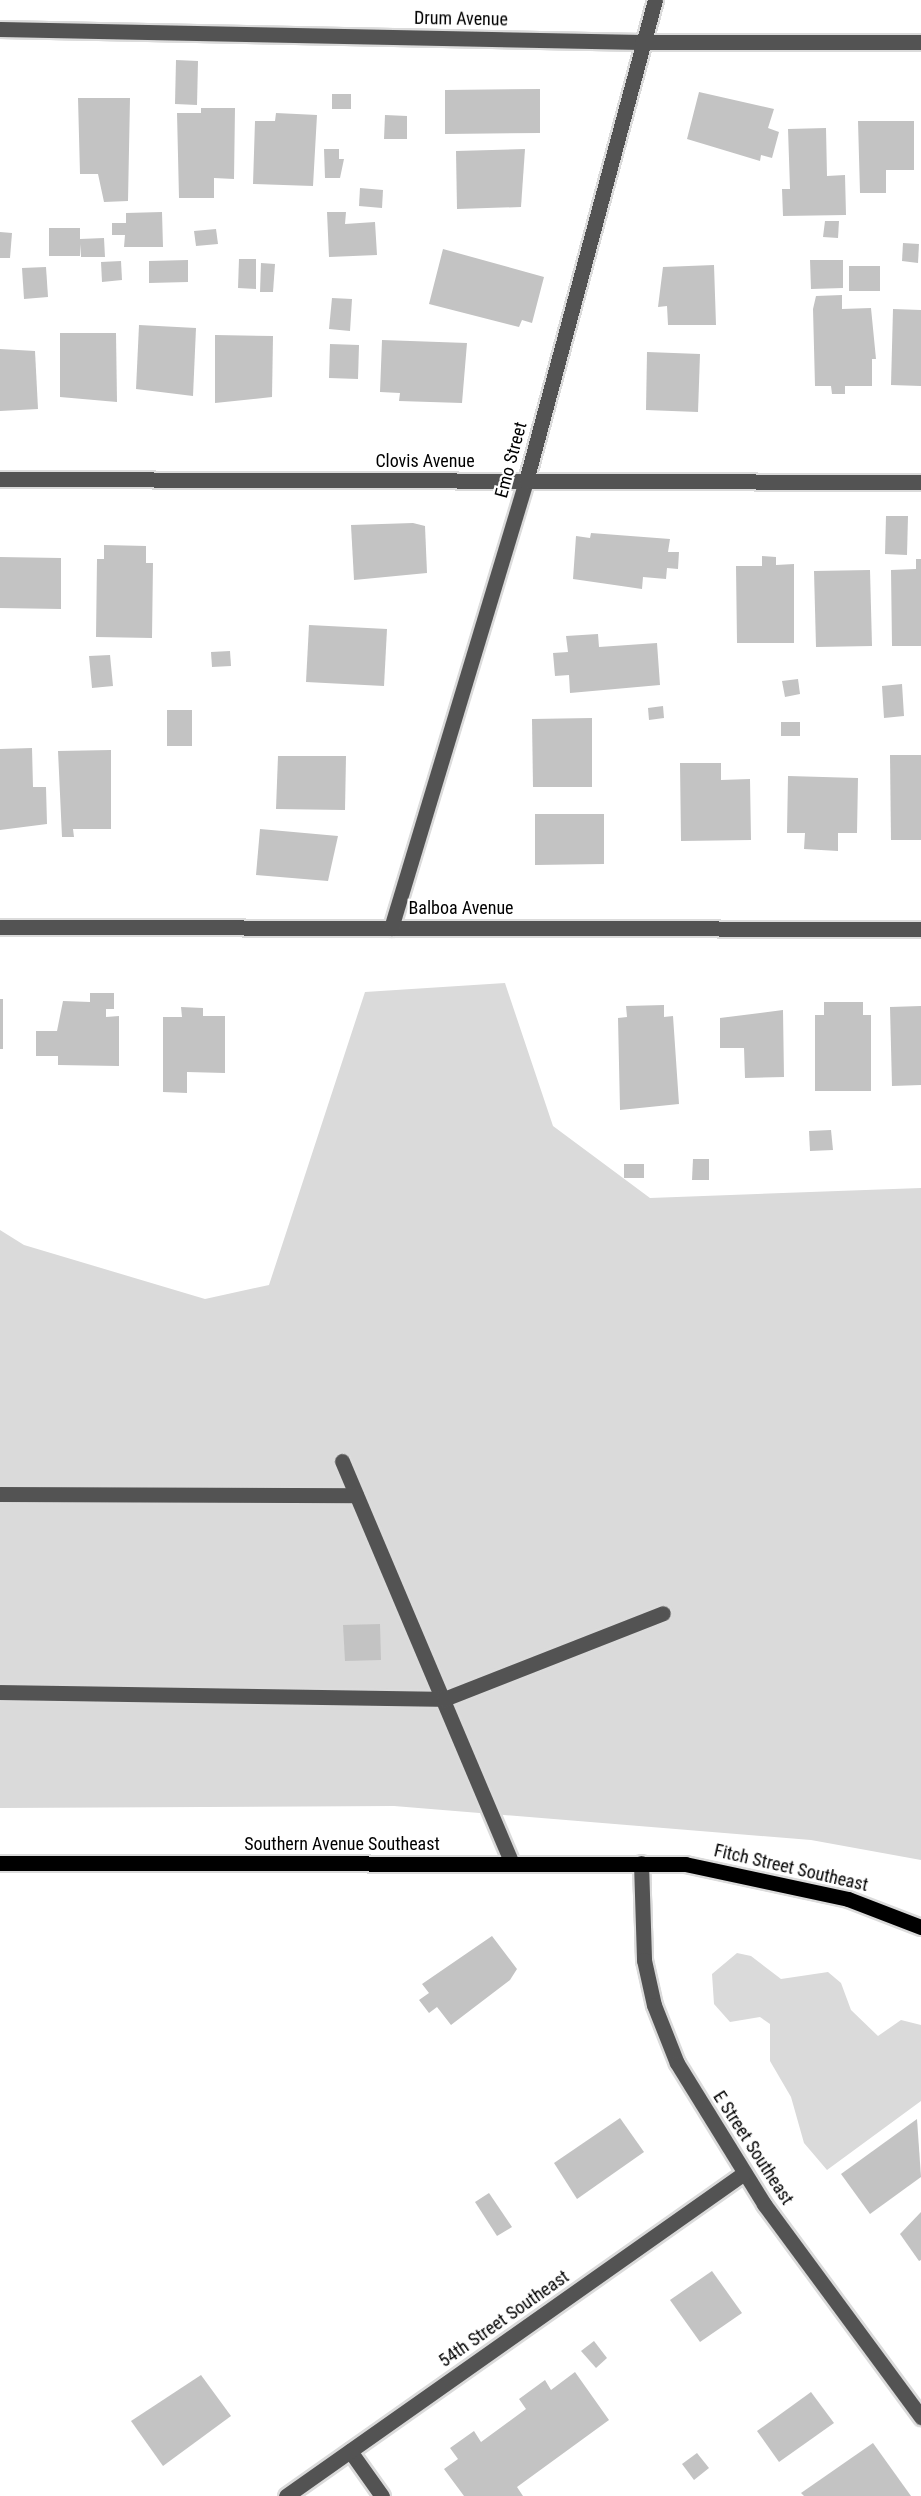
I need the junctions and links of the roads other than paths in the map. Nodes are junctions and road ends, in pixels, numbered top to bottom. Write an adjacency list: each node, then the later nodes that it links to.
1 (655, 0): 3 (street, Emo Street)
2 (0, 29): 3 (street, Drum Avenue)
3 (642, 42): 4 (street, Drum Avenue); 6 (street, Emo Street)
4 (921, 42)
5 (0, 479): 6 (street, Clovis Avenue)
6 (526, 481): 7 (street, Clovis Avenue); 9 (street, Emo Street)
7 (921, 482)
8 (0, 927): 9 (street, Balboa Avenue)
9 (391, 928): 10 (street, Balboa Avenue)
10 (921, 929)
11 (342, 1461): 13 (street)
12 (0, 1494): 13 (street)
13 (357, 1495): 16 (street)
14 (663, 1613): 16 (street)
15 (0, 1692): 16 (street)
16 (444, 1699): 18 (street)
17 (0, 1863): 18 (main road, Southern Avenue Southeast)
18 (512, 1863): 19 (main road, Southern Avenue Southeast)
19 (641, 1863): 20 (main road, Southern Avenue Southeast); 22 (street, E Street Southeast)
20 (685, 1864): 21 (main road, Fitch Street Southeast)
21 (921, 1927)
22 (744, 2173): 23 (street, E Street Southeast); 24 (street, 54th Street Southeast)
23 (921, 2417)
24 (350, 2451): 25 (street, 54th Street Southeast); 26 (street)
25 (286, 2496)
26 (382, 2496)

